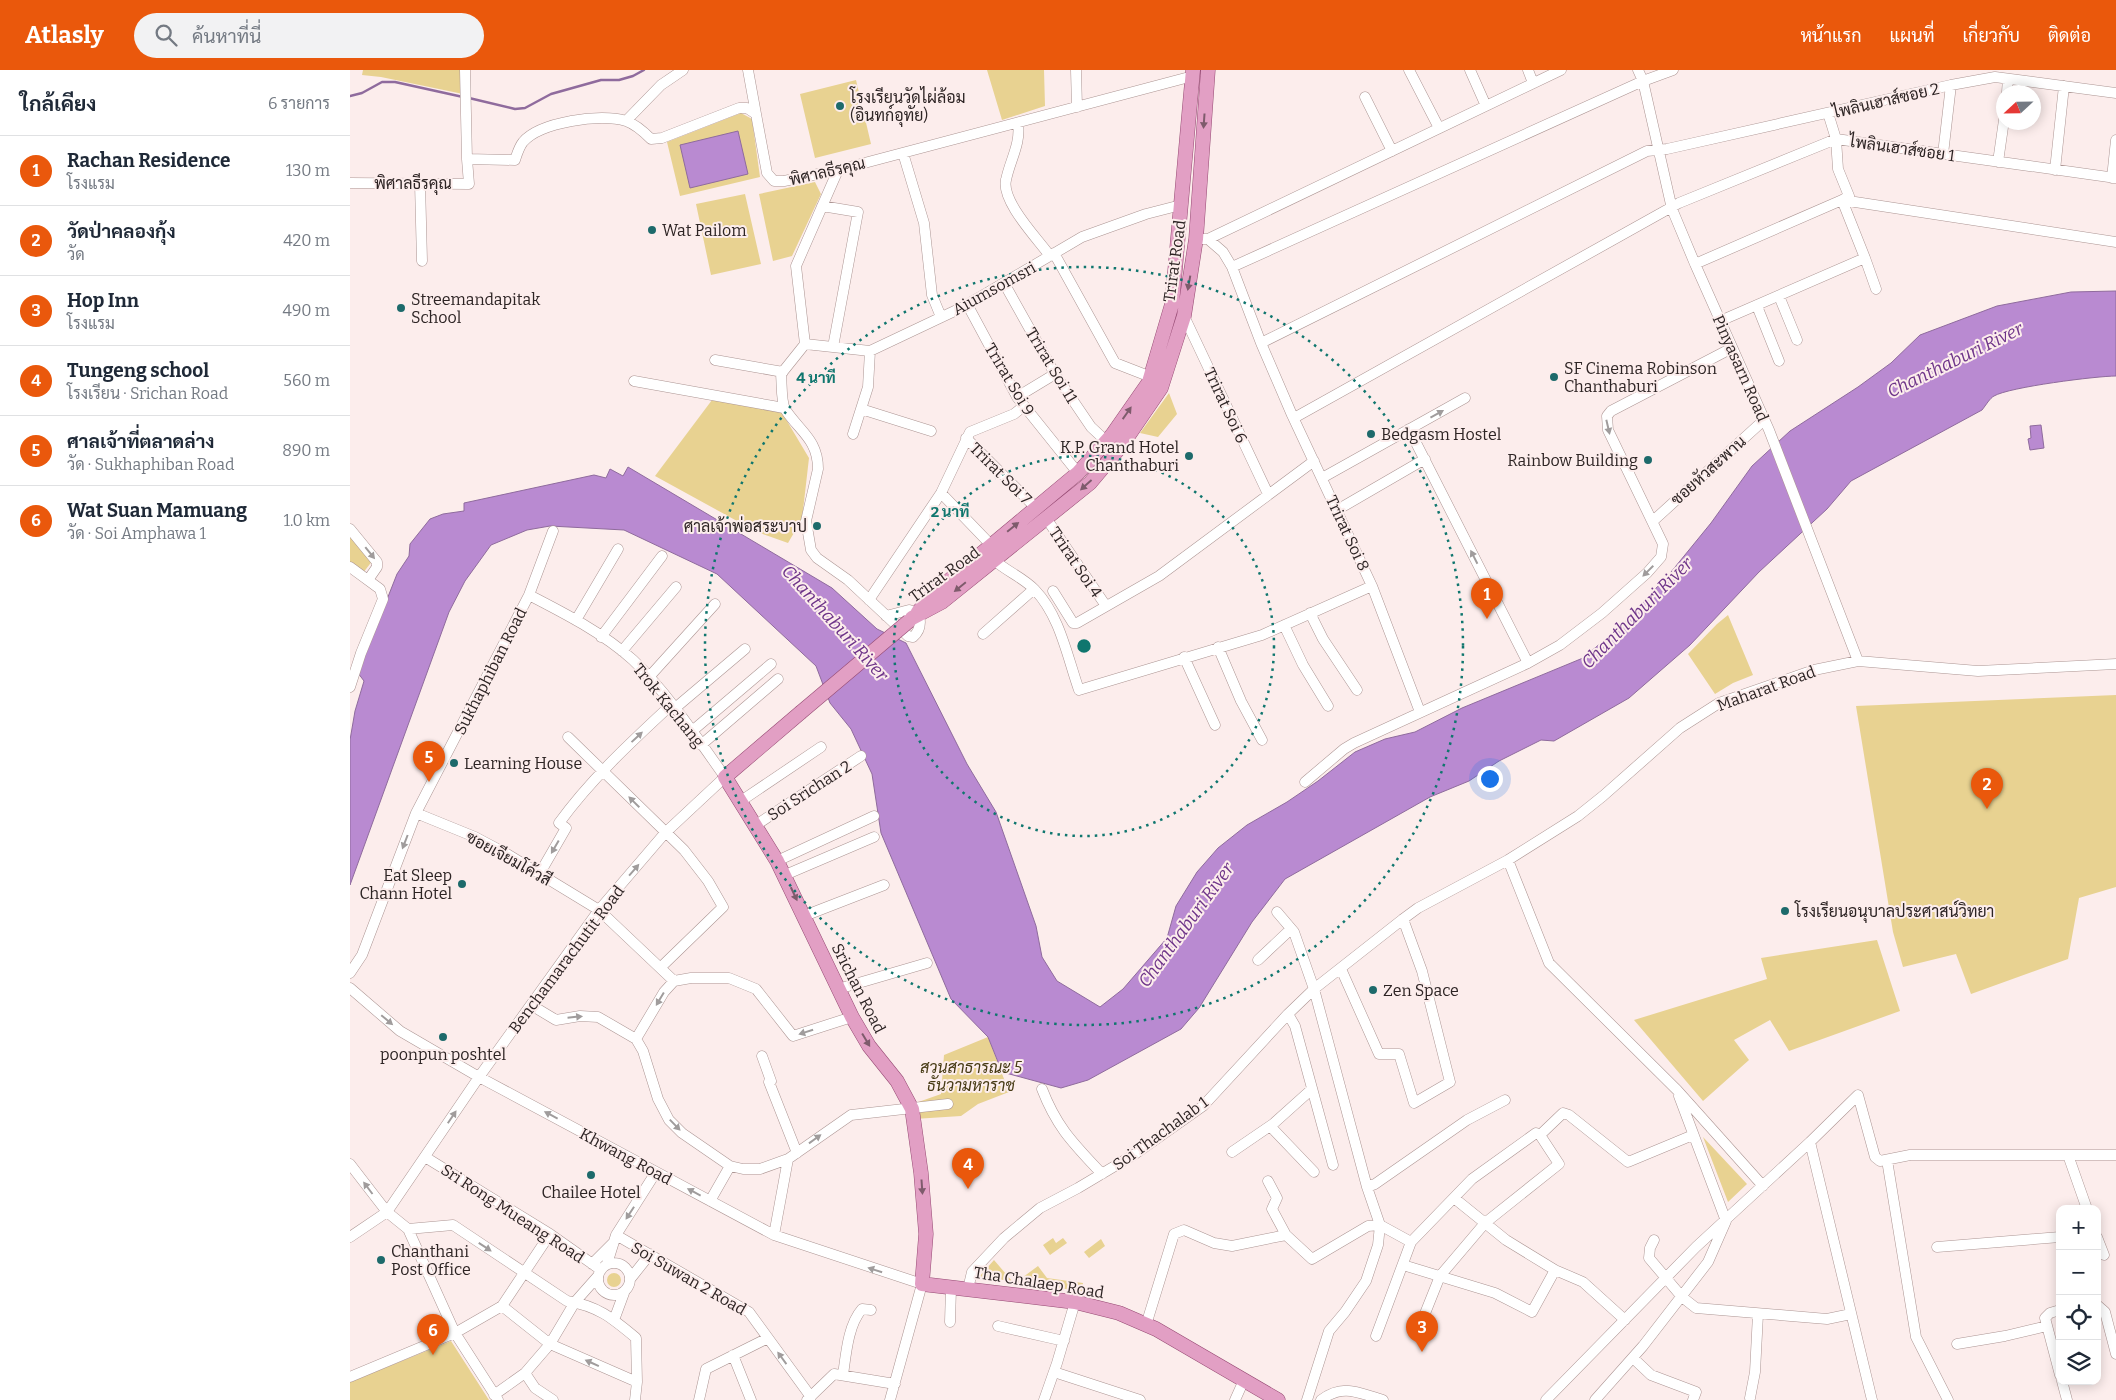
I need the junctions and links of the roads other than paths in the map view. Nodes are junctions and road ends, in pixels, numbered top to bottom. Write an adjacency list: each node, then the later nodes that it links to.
1 (465, 70): 35 (street)
2 (683, 70): 25 (street)
3 (748, 70): 24 (street)
4 (1076, 70): 22 (street)
5 (1409, 70): 27 (street)
6 (1470, 70): 21 (street)
7 (1528, 70): 15 (street)
8 (1561, 70): 15 (street)
9 (1638, 70): 14 (street, Pinyasarn Road)
10 (1673, 70): 14 (street)
11 (1210, 71): 12 (main road); 46 (main road, Trirat Road, one-way to 46)
12 (1193, 73): 22 (street, พิศาลธีรคุณ); 43 (main road, Trirat Road)
13 (2008, 79): 16 (street, ไพลินเฮาส์ซอย 2); 17 (street); 18 (street, ไพลินเฮาส์ซอย 2)
14 (1642, 80): 31 (street, Pinyasarn Road); 52 (street)
15 (1533, 83): 21 (street)
16 (1951, 85): 23 (street, ไพลินเฮาส์ซอย 2); 34 (street)
17 (2008, 85)
18 (2064, 86): 19 (street, ไพลินเฮาส์ซอย 2); 38 (street)
19 (2116, 93)
20 (1365, 97): 32 (street)
21 (1486, 106): 27 (street)
22 (1077, 107): 26 (street, พิศาลธีรคุณ)
23 (1828, 113): 29 (street); 31 (street, ไพลินเฮาส์ซอย 2)
24 (756, 114): 25 (street, พิศาลธีรคุณ); 37 (street, พิศาลธีรคุณ)
25 (626, 121): 35 (street, พิศาลธีรคุณ)
26 (1018, 123): 33 (street, พิศาลธีรคุณ); 48 (street)
27 (1439, 128): 32 (street)
28 (2003, 130): 36 (street)
29 (1836, 138): 34 (street, ไพลินเฮาส์ซอย 1); 42 (street); 45 (street, ไพลินเฮาส์ซอย 1)
30 (2116, 140): 39 (street)
31 (1659, 150): 45 (street, Pinyasarn Road); 62 (street, ไพลินเฮาส์ซอย 2)
32 (1392, 151): 46 (street)
33 (903, 153): 37 (street, พิศาลธีรคุณ); 59 (street)
34 (1943, 154): 36 (street, ไพลินเฮาส์ซอย 1)
35 (467, 160): 41 (street, พิศาลธีรคุณ)
36 (1998, 162): 38 (street, ไพลินเฮาส์ซอย 1)
37 (838, 170): 44 (street)
38 (2055, 170): 39 (street, ไพลินเฮาส์ซอย 1)
39 (2114, 178)
40 (350, 183): 41 (street, พิศาลธีรคุณ)
41 (420, 183): 50 (street)
42 (1842, 200): 47 (street); 49 (street); 51 (street)
43 (1181, 205): 48 (street, Aiumsomsri); 71 (main road, Trirat Road)
44 (822, 206): 63 (street); 64 (street)
45 (1672, 209): 51 (street, Pinyasarn Road); 78 (street, ไพลินเฮาส์ซอย 1)
46 (1202, 239): 52 (street, Trirat Soi 8); 58 (main road, Trirat Road, one-way to 58)
47 (2116, 242)
48 (1052, 254): 53 (street, Aiumsomsri); 71 (street)
49 (1865, 258): 54 (street); 55 (street)
50 (422, 261)
51 (1695, 264): 60 (street, Pinyasarn Road)
52 (1232, 267): 62 (street, Trirat Soi 8)
53 (1004, 283): 56 (street, Aiumsomsri); 70 (street, Trirat Soi 11)
54 (1876, 289)
55 (1779, 296): 57 (street); 61 (street)
56 (967, 304): 59 (street, Aiumsomsri); 73 (street, Trirat Soi 9)
57 (1757, 306): 60 (street); 68 (street)
58 (1184, 316): 90 (street, Trirat Soi 6); 92 (main road, Trirat Road, one-way to 92)
59 (941, 317): 66 (street, Aiumsomsri)
60 (1720, 321): 65 (street, Pinyasarn Road)
61 (1797, 340)
62 (1261, 343): 78 (street, Trirat Soi 8)
63 (805, 344): 64 (street); 69 (street)
64 (833, 347): 66 (street)
65 (1732, 348): 79 (street, Pinyasarn Road); 93 (street, one-way to 93)
66 (870, 351): 77 (street)
67 (715, 360): 69 (street)
68 (1780, 361)
69 (783, 372): 76 (street)
70 (1055, 374): 73 (street); 84 (street, Trirat Soi 11)
71 (1150, 377): 84 (main road, Trirat Road, one-way to 71)
72 (634, 381): 76 (street)
73 (1017, 397): 75 (street, Trirat Soi 9)
74 (1465, 398): 80 (street, one-way to 74)
75 (1024, 406): 83 (street); 87 (street, Trirat Soi 9)
76 (784, 408): 107 (street)
77 (861, 408): 81 (street); 82 (street)
78 (1294, 418): 86 (street, Trirat Soi 8)
79 (1764, 420): 93 (street, ซอยหัวสะพาน); 122 (street, Pinyasarn Road)
80 (1410, 429): 85 (street); 88 (street)
81 (931, 431)
82 (853, 434)
83 (966, 438): 89 (street); 92 (street, Trirat Soi 7)
84 (1106, 441): 87 (main road, Trirat Road)
85 (1425, 459): 91 (street); 121 (street, one-way to 85)
86 (1314, 460): 88 (street, Trirat Soi 8); 90 (street)
87 (1078, 473): 92 (main road, Trirat Road)
88 (1322, 478): 91 (street, Trirat Soi 8)
89 (941, 493): 96 (street); 107 (street)
90 (1268, 494): 109 (street)
91 (1337, 510): 102 (street, Trirat Soi 8)
92 (1041, 513): 96 (main road, Trirat Road, one-way to 92); 99 (main road, Trirat Road); 109 (street, Trirat Soi 4)
93 (1653, 521): 121 (street, one-way to 121)
94 (350, 529): 101 (street, one-way to 101)
95 (553, 531): 106 (street, Sukhaphiban Road)
96 (992, 545): 112 (main road, Trirat Road)
97 (618, 549): 113 (street)
98 (662, 556): 116 (street)
99 (994, 560): 104 (street); 112 (main road, Trirat Road, one-way to 112)
100 (350, 567): 101 (street)
101 (368, 580): 127 (street)
102 (1372, 586): 110 (street, Trirat Soi 8); 131 (street)
103 (676, 587): 119 (street)
104 (1034, 589): 115 (street); 120 (street, Trirat Soi 8)
105 (1053, 591): 109 (street)
106 (529, 595): 113 (street, Trok Kachang); 143 (street, Sukhaphiban Road)
107 (869, 600): 111 (street)
108 (715, 604): 125 (street)
109 (1106, 606)
110 (1310, 613): 114 (street, Trirat Soi 8); 128 (street)
111 (886, 616): 112 (street); 112 (street)
112 (914, 617): 140 (main road, Trirat Road, bridge)
113 (576, 620): 116 (street, Trok Kachang)
114 (1284, 625): 117 (street, Trirat Soi 8); 129 (street)
115 (983, 634)
116 (602, 637): 119 (street, Trok Kachang)
117 (1218, 647): 120 (street, Trirat Soi 8); 135 (street)
118 (745, 649): 130 (street)
119 (622, 651): 125 (street, Trok Kachang)
120 (1184, 658): 132 (street)
121 (1528, 662): 131 (street)
122 (1858, 662): 124 (street, Maharat Road); 148 (street, Maharat Road)
123 (771, 664): 133 (street)
124 (2116, 664)
125 (649, 677): 130 (street, Trok Kachang)
126 (778, 679): 136 (street)
127 (351, 682)
128 (1357, 690)
129 (1328, 706)
130 (672, 707): 133 (street, Trok Kachang); 139 (street, one-way to 130)
131 (1420, 712): 141 (street)
132 (1215, 725)
133 (691, 732): 136 (street, Trok Kachang)
134 (568, 737): 139 (street)
135 (1262, 740)
136 (701, 744): 140 (street, Trok Kachang)
137 (821, 747): 142 (street)
138 (861, 756): 145 (street, Soi Srichan 2)
139 (603, 770): 146 (street, one-way to 139); 150 (street, one-way to 150)
140 (725, 777): 142 (main road, Srichan Road); 146 (street, Benchamarachutit Road)
141 (1305, 782)
142 (741, 801): 145 (main road, Srichan Road)
143 (416, 813): 150 (street, ซอยเจียมโค้วสี); 163 (street, Sukhaphiban Road, one-way to 163)
144 (874, 816): 149 (street)
145 (756, 825): 149 (main road, Srichan Road)
146 (666, 833): 154 (street, Benchamarachutit Road, one-way to 146); 161 (street)
147 (874, 837): 151 (street)
148 (1508, 860): 153 (street, Maharat Road); 176 (street)
149 (777, 861): 151 (main road, Srichan Road)
150 (540, 874): 154 (street, ซอยเจียมโค้วสี)
151 (785, 875): 156 (main road, Srichan Road, one-way to 156)
152 (884, 885): 156 (street)
153 (1418, 908): 157 (street, Soi Thachalab 1)
154 (599, 910): 161 (street, ซอยเจียมโค้วสี); 168 (street, Benchamarachutit Road)
155 (1277, 912): 158 (street)
156 (804, 916): 166 (main road, Srichan Road)
157 (1403, 919): 162 (street, Soi Thachalab 1); 162 (street)
158 (1291, 929): 159 (street); 167 (street)
159 (1258, 960)
160 (927, 963): 166 (street)
161 (660, 968): 164 (street, ซอยเจียมโค้วสี)
162 (1341, 969): 167 (street, Soi Thachalab 1)
163 (350, 973)
164 (674, 981): 170 (street, one-way to 164); 171 (street, one-way to 171)
165 (350, 988): 173 (street, Khwang Road, one-way to 173)
166 (838, 989): 170 (main road, Srichan Road)
167 (1314, 989): 169 (street, Soi Thachalab 1); 198 (street)
168 (531, 1005): 171 (street, one-way to 171); 173 (street, Benchamarachutit Road)
169 (1288, 1014): 175 (street); 195 (street, Soi Thachalab 1)
170 (852, 1017): 179 (main road, Srichan Road, one-way to 179)
171 (636, 1039): 192 (street, one-way to 192)
172 (762, 1056): 187 (street)
173 (479, 1077): 188 (street, Benchamarachutit Road, one-way to 173); 193 (street, Khwang Road, one-way to 173)
174 (1042, 1089): 195 (street)
175 (1312, 1089): 180 (street); 191 (street)
176 (1677, 1090): 182 (street); 197 (street)
177 (1505, 1100): 198 (street)
178 (948, 1104): 179 (street)
179 (912, 1109): 187 (street, one-way to 179); 226 (main road, Srichan Road, one-way to 226)
180 (1270, 1126): 184 (street); 194 (street)
181 (1540, 1135): 182 (street); 199 (street); 204 (street)
182 (1694, 1135): 203 (street)
183 (1810, 1142): 189 (street); 197 (street); 238 (street)
184 (1232, 1152)
185 (2068, 1155): 186 (street); 189 (street); 201 (street)
186 (2116, 1155)
187 (793, 1156): 192 (street); 208 (street)
188 (425, 1157): 202 (street, Benchamarachutit Road); 207 (street, Sri Rong Mueang Road)
189 (1887, 1160): 283 (street)
190 (350, 1164): 202 (street, one-way to 190)
191 (1333, 1165)
192 (730, 1166): 200 (street)
193 (656, 1172): 200 (street, Khwang Road, one-way to 193); 212 (street, one-way to 212)
194 (1314, 1172)
195 (1102, 1174): 228 (street, Soi Thachalab 1)
196 (1268, 1180): 209 (street)
197 (1763, 1186): 203 (street)
198 (1367, 1187): 205 (street)
199 (1454, 1198): 204 (street); 214 (street)
200 (710, 1201): 208 (street, Khwang Road)
201 (2086, 1205)
202 (387, 1212): 206 (street); 210 (street)
203 (1726, 1221): 224 (street); 230 (street)
204 (1485, 1223): 221 (street); 223 (street)
205 (1380, 1224): 209 (street); 214 (street); 277 (street)
206 (408, 1229): 222 (street, one-way to 222); 246 (street)
207 (550, 1234): 220 (street, Sri Rong Mueang Road); 222 (street)
208 (774, 1235): 226 (street, Khwang Road, one-way to 208)
209 (1286, 1235): 243 (street)
210 (350, 1237)
211 (2056, 1237): 215 (street)
212 (614, 1239): 217 (street, Soi Suwan 2 Road); 220 (street); 220 (street)
213 (1654, 1240): 224 (street)
214 (1411, 1242): 219 (street)
215 (1937, 1247)
216 (2101, 1247): 218 (street)
217 (650, 1254): 225 (street); 248 (street, Soi Suwan 2 Road)
218 (2104, 1255)
219 (1403, 1265): 223 (street); 247 (street)
220 (600, 1268): 225 (street); 229 (street); 231 (street)
221 (1555, 1270): 223 (street); 241 (street)
222 (524, 1272): 231 (street); 233 (street)
223 (1440, 1276): 239 (street)
224 (1667, 1277): 230 (street); 241 (street)
225 (631, 1278): 229 (street)
226 (922, 1284): 227 (main road, Tha Chalaep Road); 262 (street)
227 (951, 1288): 228 (main road, Tha Chalaep Road); 242 (street)
228 (968, 1289): 232 (main road, Tha Chalaep Road)
229 (624, 1293): 240 (street)
230 (1682, 1297): 237 (street); 254 (street)
231 (575, 1302): 240 (street); 250 (street)
232 (1075, 1302): 243 (main road, Tha Chalaep Road); 249 (street)
233 (502, 1306): 246 (street); 250 (street)
234 (2101, 1308): 252 (street)
235 (871, 1310): 258 (street)
236 (2056, 1311): 245 (street)
237 (1758, 1314): 238 (street); 266 (street)
238 (1851, 1314): 282 (street)
239 (1424, 1316)
240 (614, 1320): 261 (street)
241 (1625, 1320): 280 (street)
242 (950, 1322)
243 (1146, 1325): 260 (main road, Tha Chalaep Road)
244 (998, 1326): 249 (street)
245 (2047, 1326): 251 (street); 255 (street)
246 (454, 1333): 259 (street); 265 (street)
247 (1376, 1336)
248 (768, 1338): 253 (street); 267 (street, Soi Suwan 2 Road, one-way to 248)
249 (1064, 1341): 256 (street)
250 (550, 1344): 257 (street); 261 (street, one-way to 250)
251 (1957, 1344)
252 (2116, 1354)
253 (733, 1355): 270 (street); 271 (street)
254 (1633, 1358): 264 (street); 281 (street)
255 (2056, 1360)
256 (1054, 1372): 273 (street); 274 (street)
257 (525, 1374): 265 (street); 268 (street)
258 (843, 1375): 262 (street); 267 (street)
259 (350, 1377)
260 (1244, 1380): 275 (street); 276 (main road, Tha Chalaep Road)
261 (637, 1382): 269 (street)
262 (894, 1384): 272 (street)
263 (2063, 1385): 284 (street)
264 (1696, 1391)
265 (496, 1397)
266 (1750, 1398)
267 (809, 1399)
268 (553, 1400)
269 (635, 1400)
270 (699, 1400)
271 (751, 1400)
272 (890, 1400)
273 (1044, 1400)
274 (1140, 1400)
275 (1236, 1400)
276 (1278, 1400)
277 (1307, 1400)
278 (1320, 1400): 279 (street)
279 (1383, 1400)
280 (1546, 1400)
281 (1595, 1400)
282 (1872, 1400)
283 (1948, 1400)
284 (2066, 1400)

